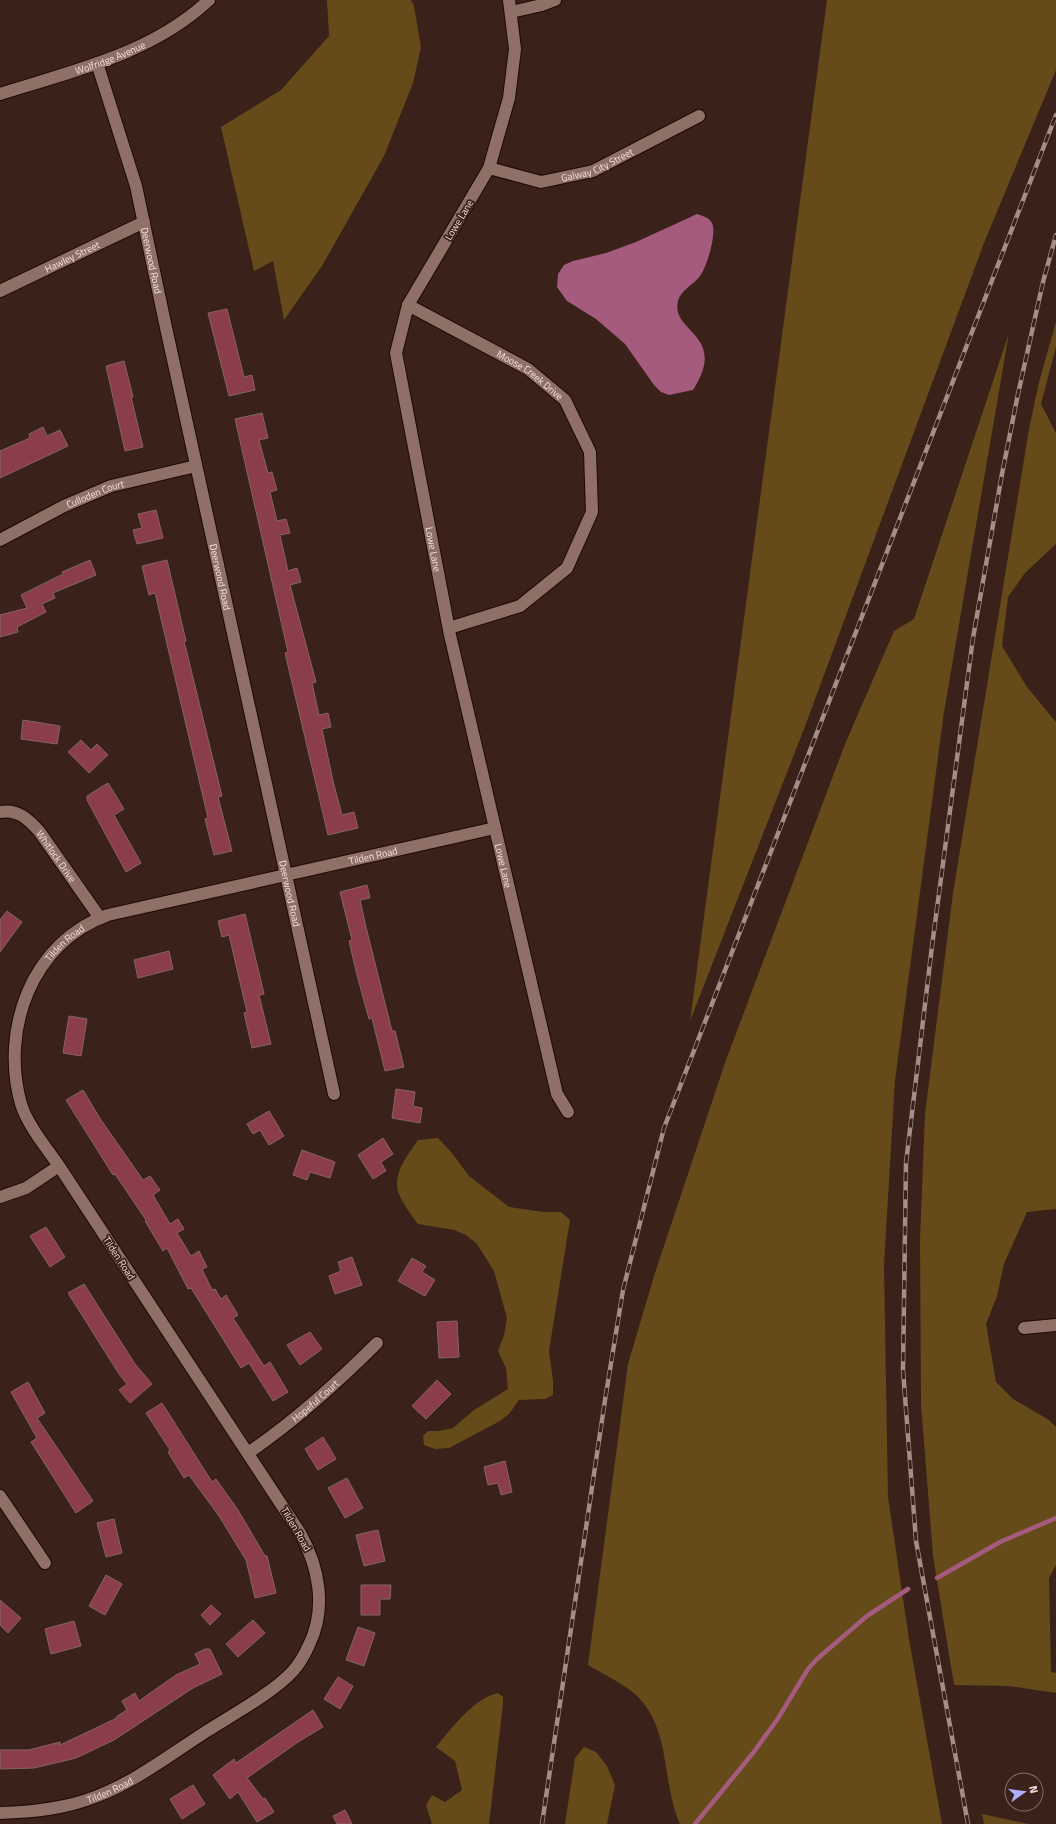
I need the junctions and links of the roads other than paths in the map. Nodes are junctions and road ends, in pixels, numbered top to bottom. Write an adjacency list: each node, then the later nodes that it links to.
1 (209, 0): 5 (street, Wolfridge Avenue)
2 (509, 0): 4 (street, Lowe Lane)
3 (555, 0): 4 (street)
4 (511, 12): 8 (street, Lowe Lane)
5 (97, 63): 6 (street, Wolfridge Avenue); 9 (street, Deerwood Road)
6 (0, 94)
7 (699, 116): 8 (street, Galway City Street)
8 (489, 168): 11 (street, Lowe Lane)
9 (144, 222): 10 (street, Hawley Street); 12 (street, Deerwood Road)
10 (0, 291)
11 (408, 305): 14 (street, Lowe Lane); 14 (street, Moose Creek Drive)
12 (196, 466): 13 (street, Culloden Court); 17 (street, Deerwood Road)
13 (0, 540)
14 (449, 628): 16 (street, Lowe Lane)
15 (0, 812): 18 (street, Whitlock Drive)
16 (495, 828): 17 (street, Tilden Road); 20 (street, Lowe Lane)
17 (287, 874): 18 (street, Tilden Road); 19 (street, Deerwood Road)
18 (100, 918): 21 (street, Tilden Road)
19 (334, 1094)
20 (568, 1112)
21 (59, 1166): 22 (street); 26 (street, Tilden Road)
22 (0, 1196)
23 (1056, 1325): 24 (street)
24 (1024, 1328)
25 (377, 1343): 26 (street, Hopeful Court)
26 (248, 1453): 29 (street, Tilden Road)
27 (0, 1496): 28 (street)
28 (45, 1563)
29 (0, 1813)

